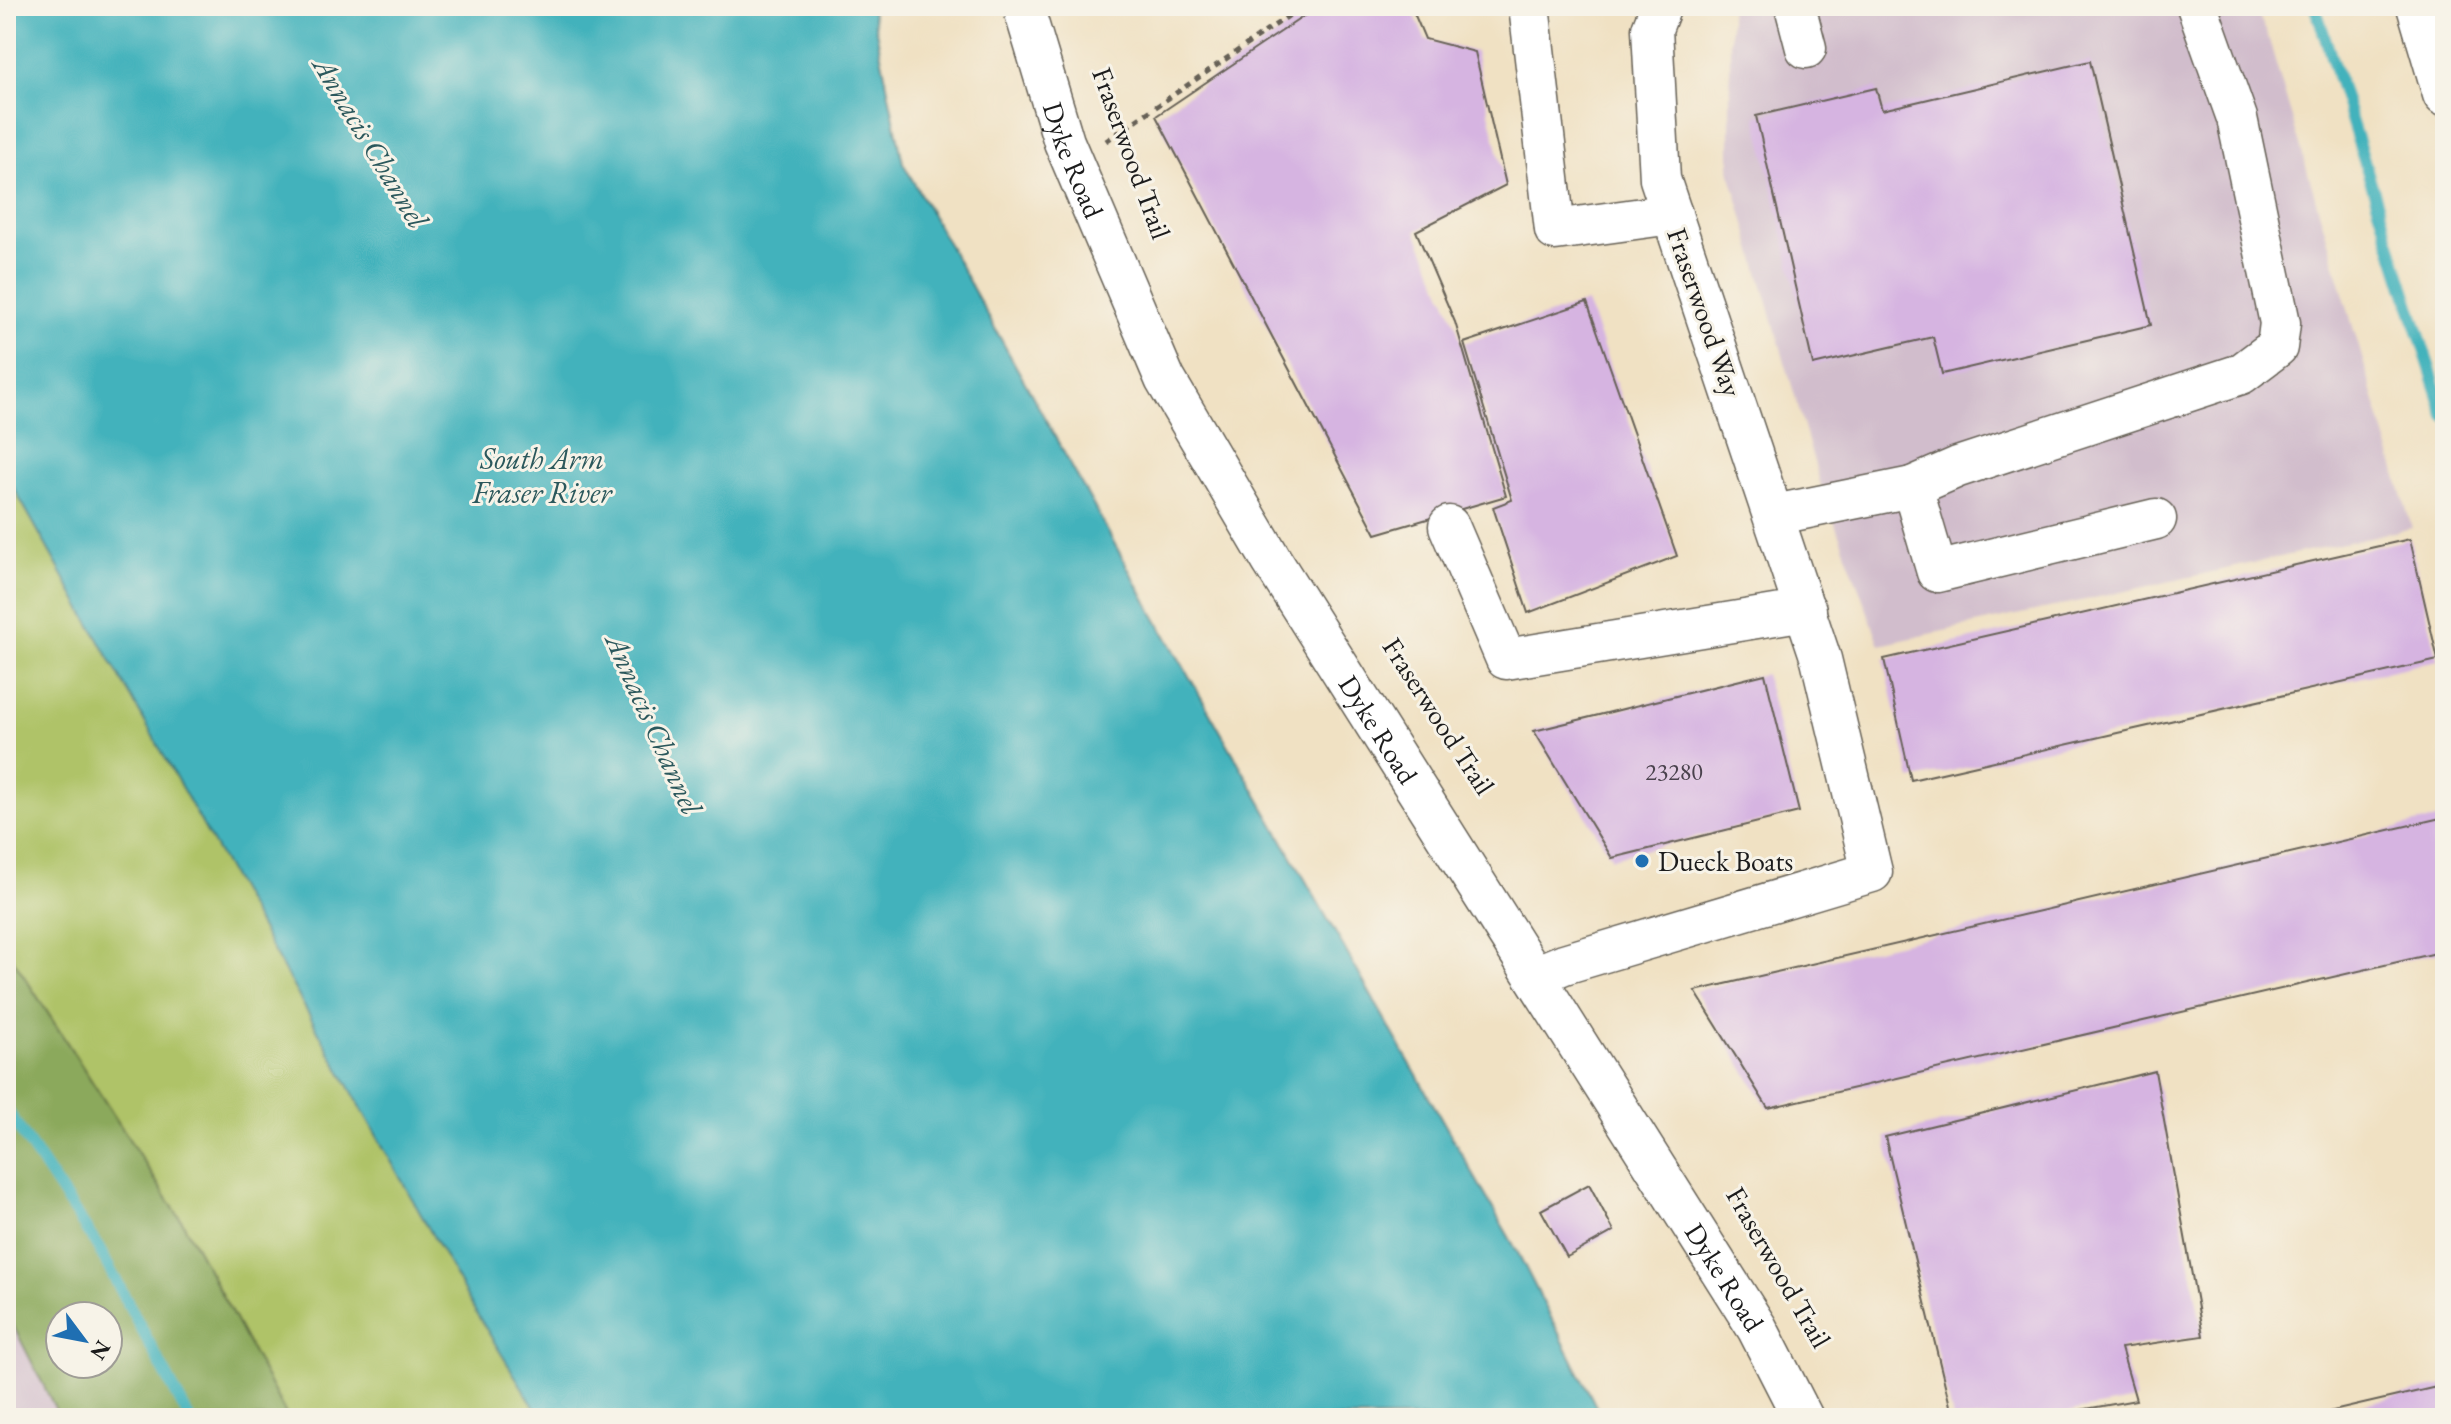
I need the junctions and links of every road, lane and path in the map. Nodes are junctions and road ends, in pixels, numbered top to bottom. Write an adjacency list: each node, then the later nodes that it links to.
1 (1023, 6): 17 (street, Dyke Road)
2 (1303, 6): 10 (path, Fraserwood Trail)
3 (1529, 6): 11 (street)
4 (1661, 6): 11 (street, Fraserwood Way)
5 (1795, 6): 8 (street)
6 (2197, 6): 12 (street)
7 (2419, 6): 9 (highway)
8 (1806, 48)
9 (2445, 94)
10 (1100, 127)
11 (1672, 214): 13 (street, Fraserwood Way)
12 (1912, 487): 13 (street); 14 (street)
13 (1774, 515): 16 (street, Fraserwood Way)
14 (2156, 519)
15 (1449, 526): 16 (street)
16 (1806, 610): 17 (street, Fraserwood Way)
17 (1535, 976): 18 (street, Dyke Road)
18 (1803, 1418)

